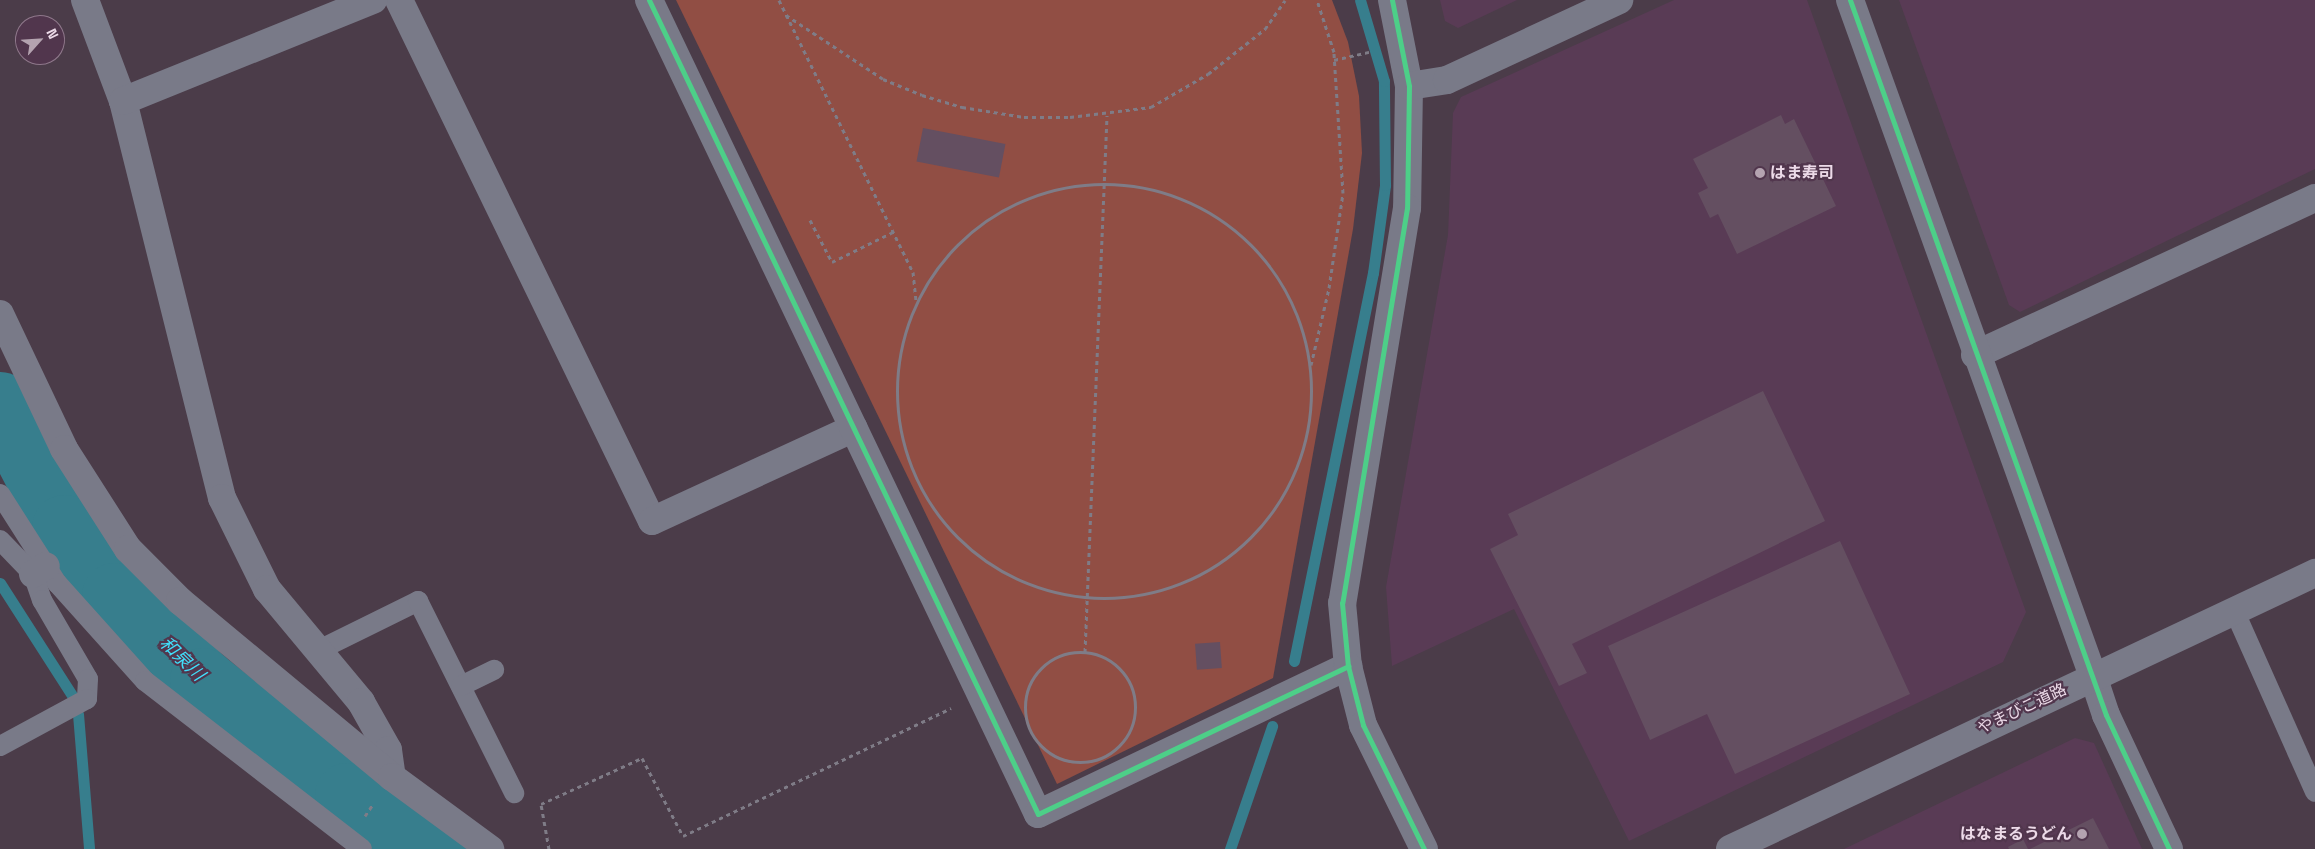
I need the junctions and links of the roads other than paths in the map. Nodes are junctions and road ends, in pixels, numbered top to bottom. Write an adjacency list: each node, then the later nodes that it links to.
1 (85, 0): 9 (street)
2 (373, 0): 9 (street)
3 (399, 0): 13 (street)
4 (649, 0): 13 (street)
5 (1392, 0): 8 (street)
6 (1619, 0): 8 (street)
7 (1850, 0): 12 (street)
8 (1409, 86): 20 (street)
9 (123, 101): 19 (street)
10 (2315, 198): 12 (street)
11 (0, 314): 25 (street)
12 (1974, 355): 22 (street)
13 (854, 428): 20 (street)
14 (0, 494): 16 (lane)
15 (0, 540): 16 (lane)
16 (39, 570): 24 (lane); 28 (lane)
17 (2315, 573): 18 (street, やまびこ道路)
18 (2234, 610): 22 (street, やまびこ道路); 26 (lane)
19 (317, 651): 23 (lane); 25 (street)
20 (1348, 666): 30 (street)
21 (494, 670): 23 (lane)
22 (2093, 676): 31 (street, やまびこ道路); 32 (street)
23 (461, 686): 27 (lane)
24 (0, 746)
25 (392, 777): 29 (street)
26 (2315, 792)
27 (514, 793)
28 (356, 844)
29 (490, 849)
30 (1424, 849)
31 (1730, 849)
32 (2169, 849)

